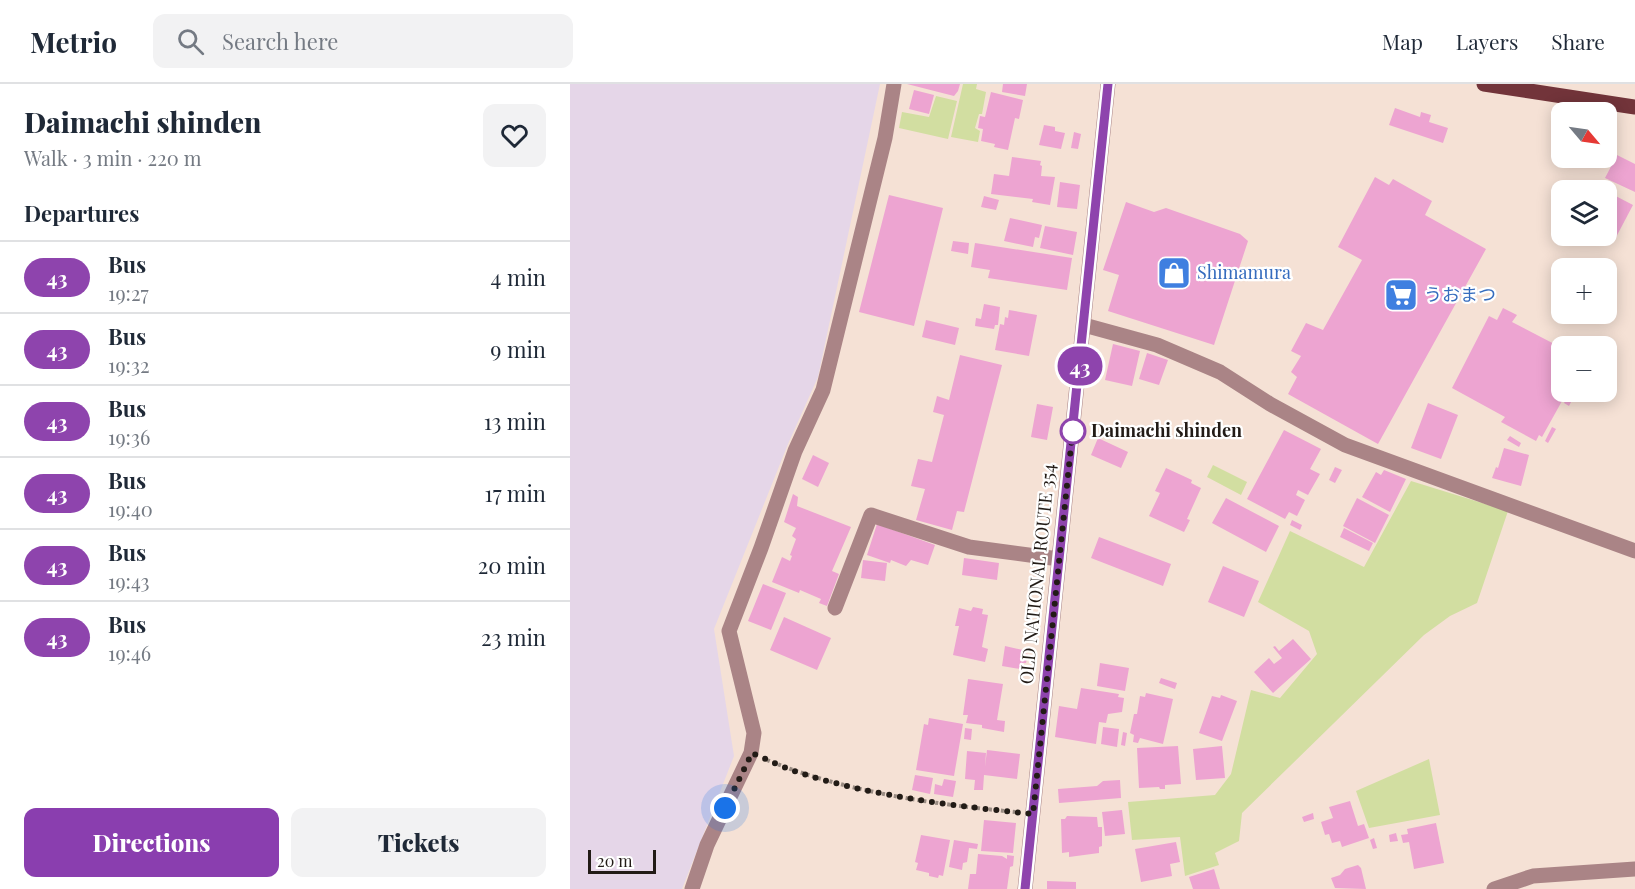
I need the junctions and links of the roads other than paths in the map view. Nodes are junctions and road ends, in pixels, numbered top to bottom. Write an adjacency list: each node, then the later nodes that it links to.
1 (894, 84): 10 (street)
2 (1108, 84): 5 (street, OLD NATIONAL ROUTE 354)
3 (1484, 84): 4 (main road)
4 (1635, 107)
5 (1084, 325): 6 (street); 7 (street, OLD NATIONAL ROUTE 354)
6 (1635, 551)
7 (1059, 559): 8 (street); 11 (street, OLD NATIONAL ROUTE 354)
8 (835, 608)
9 (1635, 869): 12 (street)
10 (692, 889)
11 (1025, 889)
12 (1494, 889)

